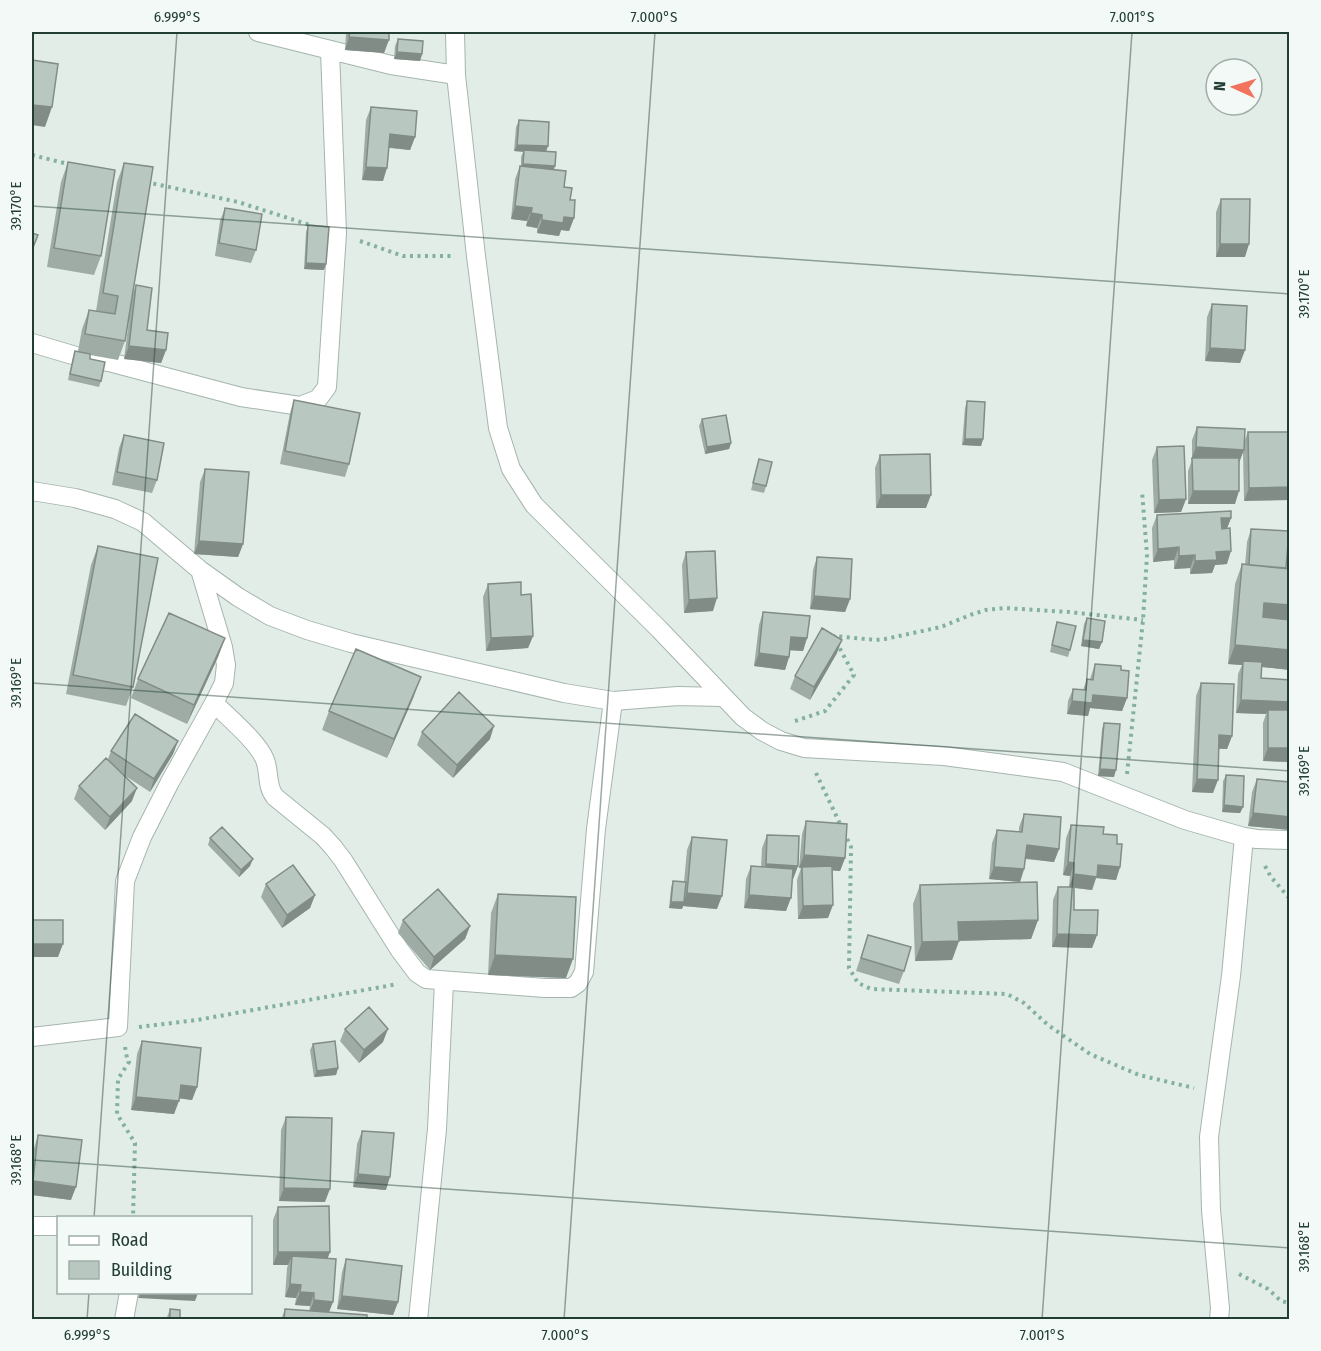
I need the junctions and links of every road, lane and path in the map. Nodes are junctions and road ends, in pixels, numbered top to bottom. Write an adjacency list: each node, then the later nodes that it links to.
1 (258, 32): 3 (street)
2 (455, 32): 4 (street)
3 (330, 51): 4 (street); 8 (street)
4 (456, 75): 9 (street)
5 (32, 155): 6 (path)
6 (77, 166)
7 (146, 182): 8 (path)
8 (337, 233): 9 (path); 10 (street)
9 (476, 256): 15 (street)
10 (32, 343)
11 (32, 491): 13 (street)
12 (1142, 491): 14 (path)
13 (200, 570): 16 (street); 17 (street)
14 (1143, 620): 18 (path); 20 (path)
15 (723, 697): 16 (street); 18 (street)
16 (613, 701): 25 (street)
17 (214, 703): 24 (street); 26 (street)
18 (762, 731): 19 (street)
19 (804, 748): 20 (street); 28 (path)
20 (1125, 796): 21 (street)
21 (1251, 838): 22 (street); 23 (path); 28 (street)
22 (1290, 840)
23 (1290, 899)
24 (426, 979): 25 (street); 26 (path)
25 (444, 982): 36 (street)
26 (121, 1028): 27 (street); 29 (path)
27 (32, 1037)
28 (1216, 1094): 32 (street)
29 (133, 1216)
30 (32, 1226): 31 (street)
31 (57, 1226)
32 (1216, 1261): 34 (path); 37 (street)
33 (129, 1294): 35 (street)
34 (1290, 1303)
35 (124, 1320)
36 (418, 1320)
37 (1219, 1320)

